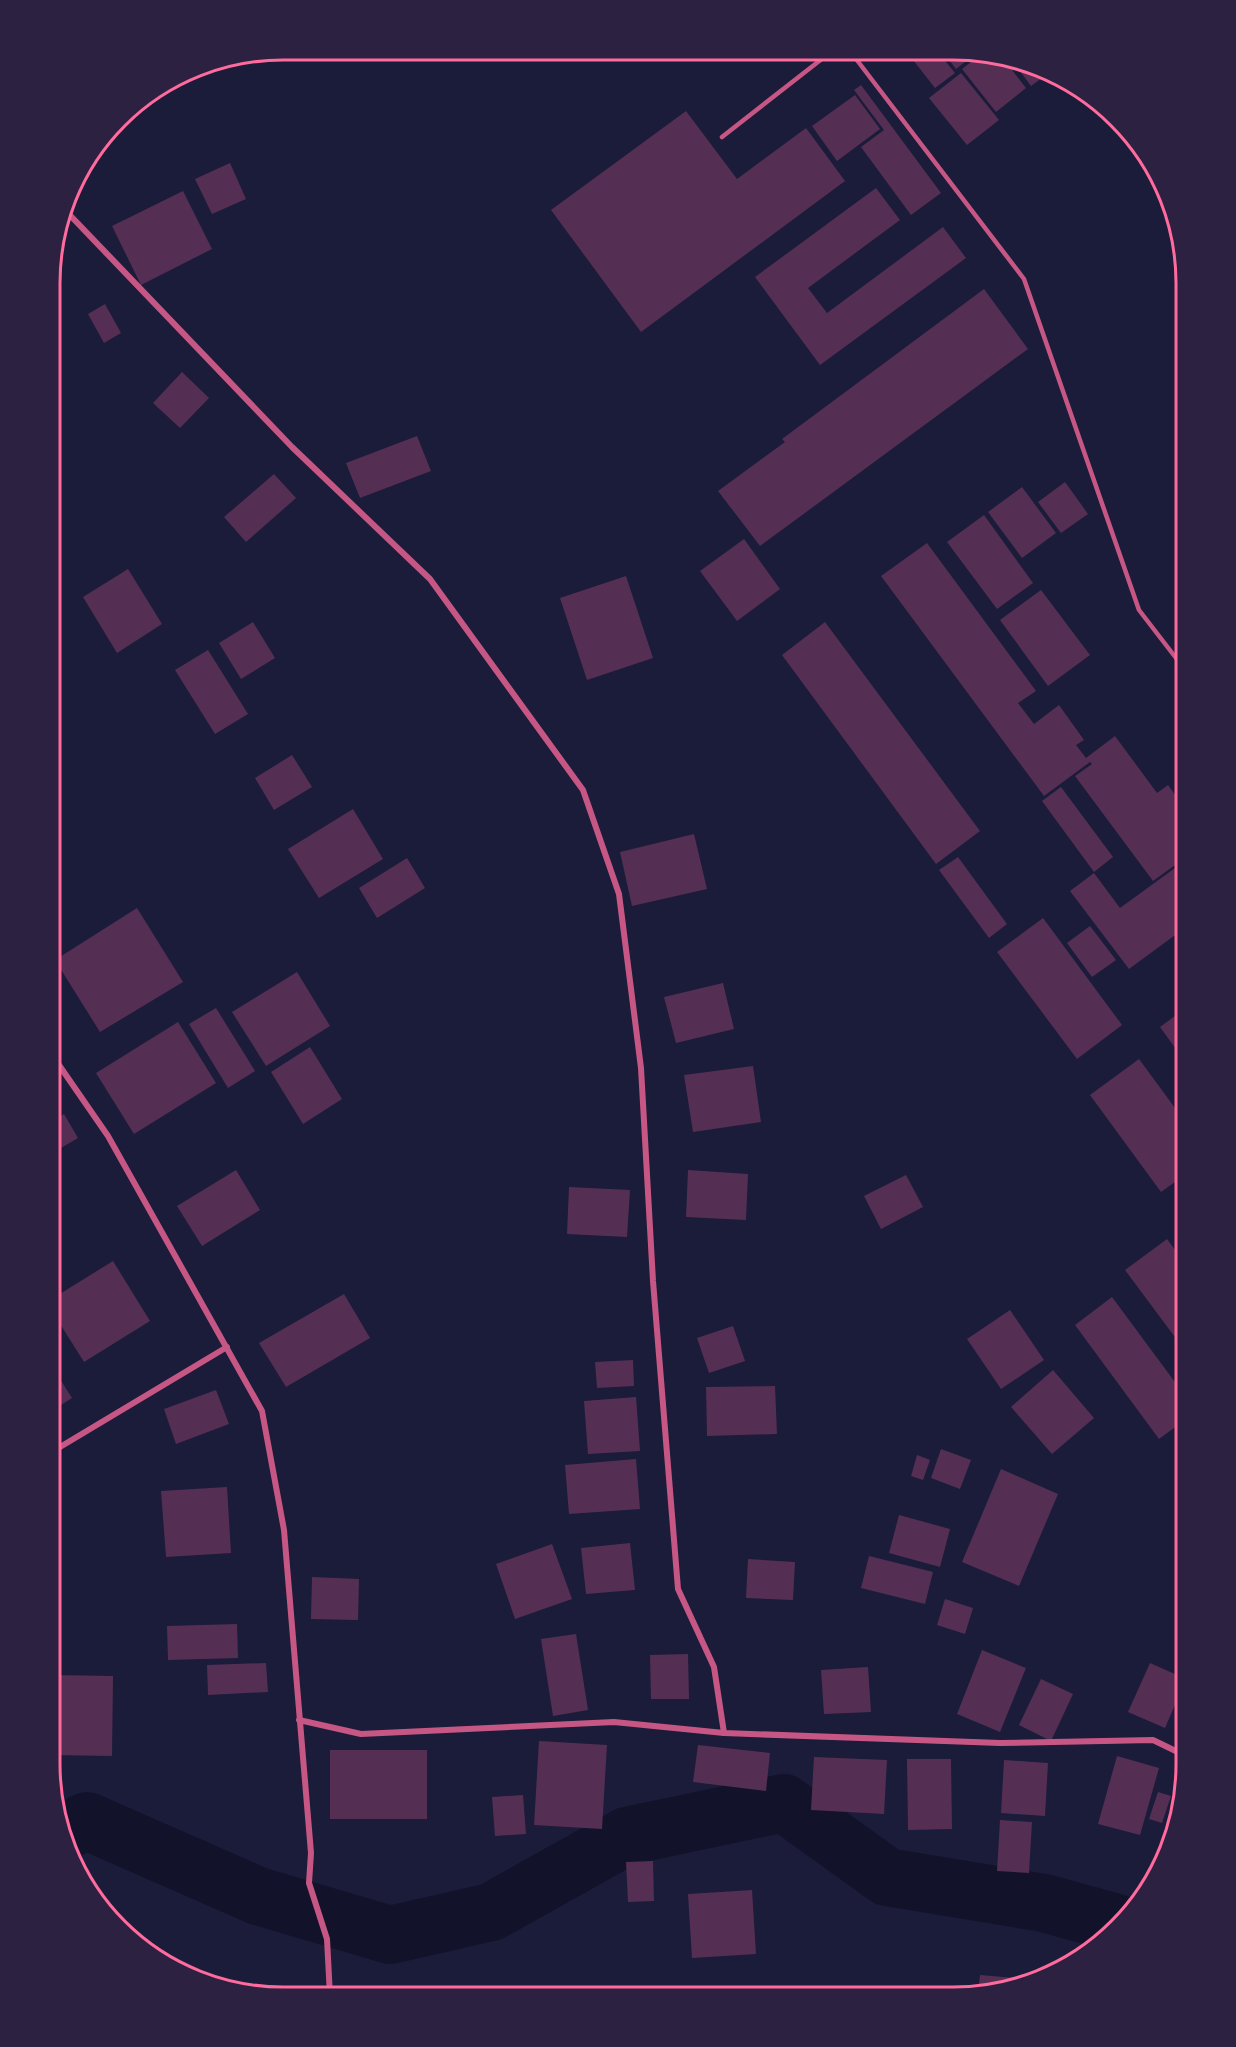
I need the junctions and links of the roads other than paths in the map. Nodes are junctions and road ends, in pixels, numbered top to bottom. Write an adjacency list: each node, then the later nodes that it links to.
1 (820, 60): 3 (lane)
2 (857, 60): 5 (lane)
3 (722, 136)
4 (71, 216): 10 (street)
5 (1176, 658)
6 (60, 1066): 7 (street)
7 (227, 1347): 8 (street); 9 (street)
8 (60, 1447)
9 (299, 1720): 10 (street); 12 (street)
10 (724, 1733): 11 (street)
11 (1176, 1751)
12 (330, 1987)

